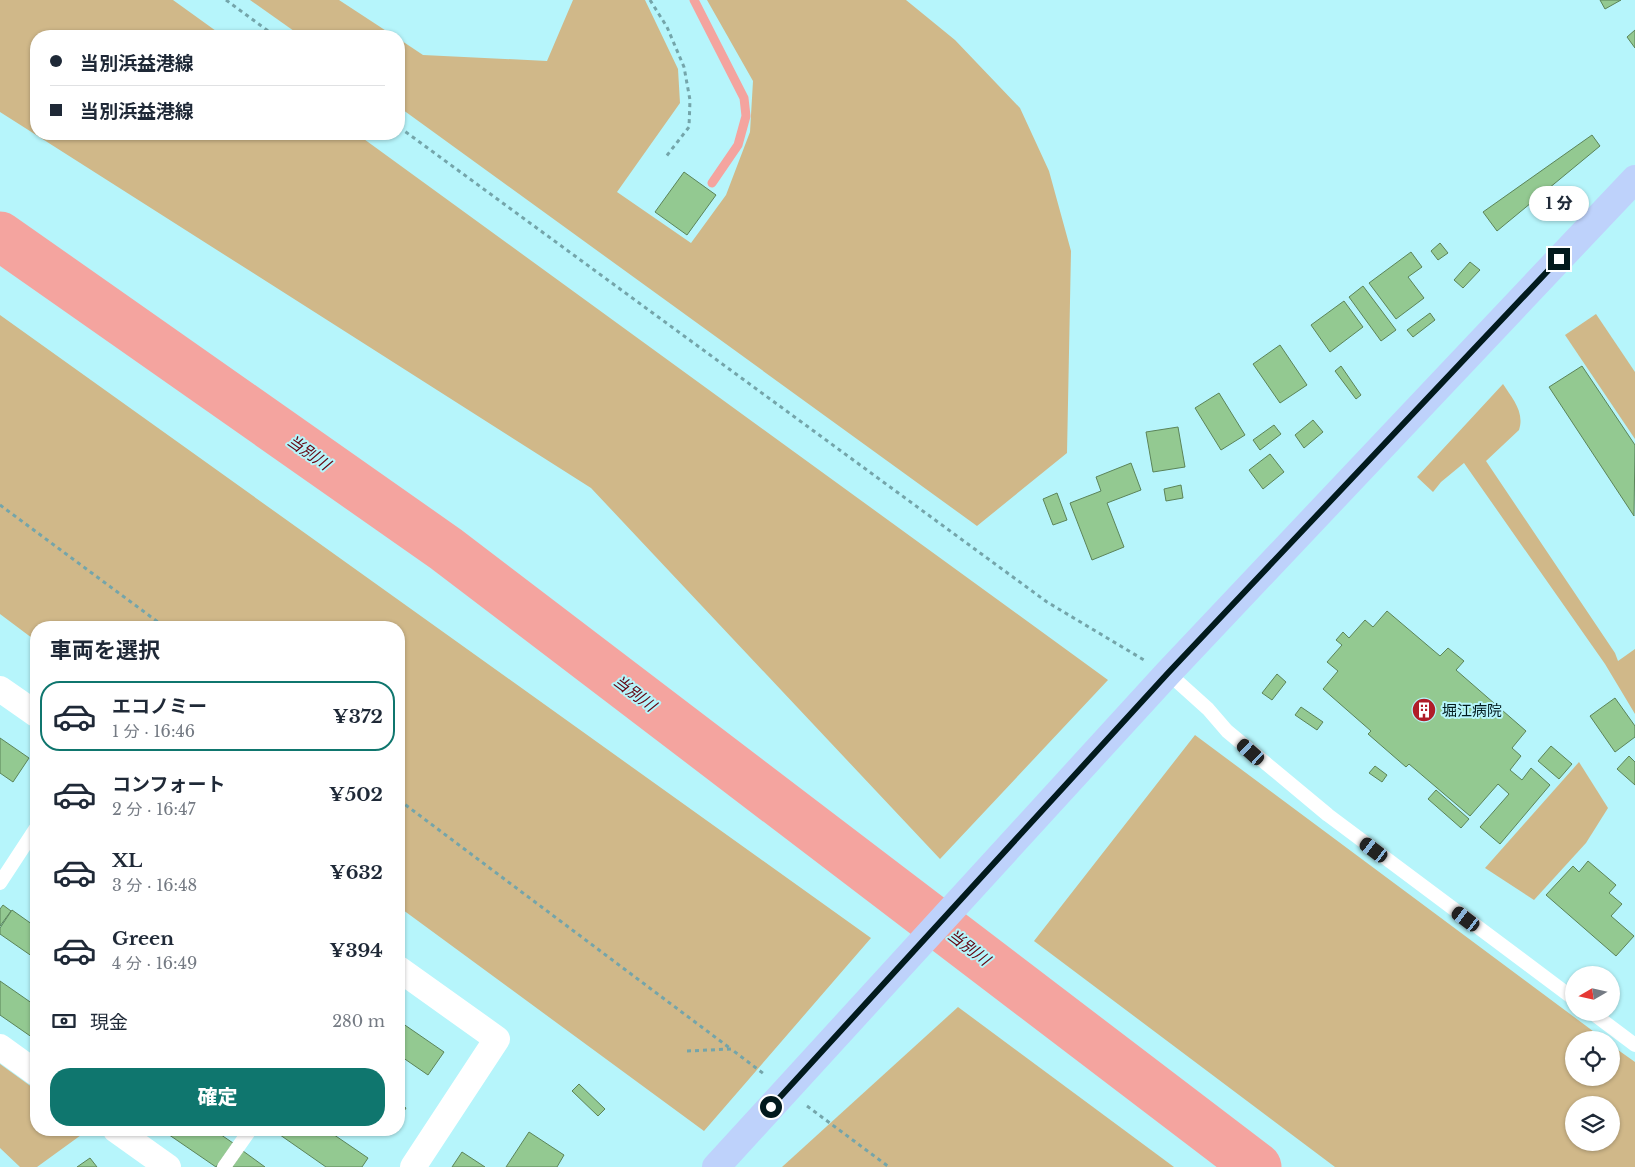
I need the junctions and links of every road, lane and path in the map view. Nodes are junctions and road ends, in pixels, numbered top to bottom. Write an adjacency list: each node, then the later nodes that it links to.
1 (226, 0): 3 (path)
2 (650, 0): 5 (path)
3 (267, 30)
4 (405, 131): 9 (path)
5 (664, 158)
6 (1635, 179): 9 (main road)
7 (0, 505): 8 (path)
8 (157, 621)
9 (1162, 679): 16 (lane); 27 (main road)
10 (0, 689): 11 (street)
11 (30, 710)
12 (405, 805): 20 (path)
13 (30, 837): 14 (lane)
14 (0, 883)
15 (405, 973): 26 (street)
16 (1565, 992)
17 (1604, 1021): 18 (lane)
18 (1635, 1045)
19 (0, 1048): 21 (street)
20 (730, 1050)
21 (30, 1069)
22 (124, 1136): 24 (street)
23 (246, 1136): 25 (lane)
24 (168, 1167)
25 (224, 1167)
26 (413, 1167)
27 (716, 1167)

